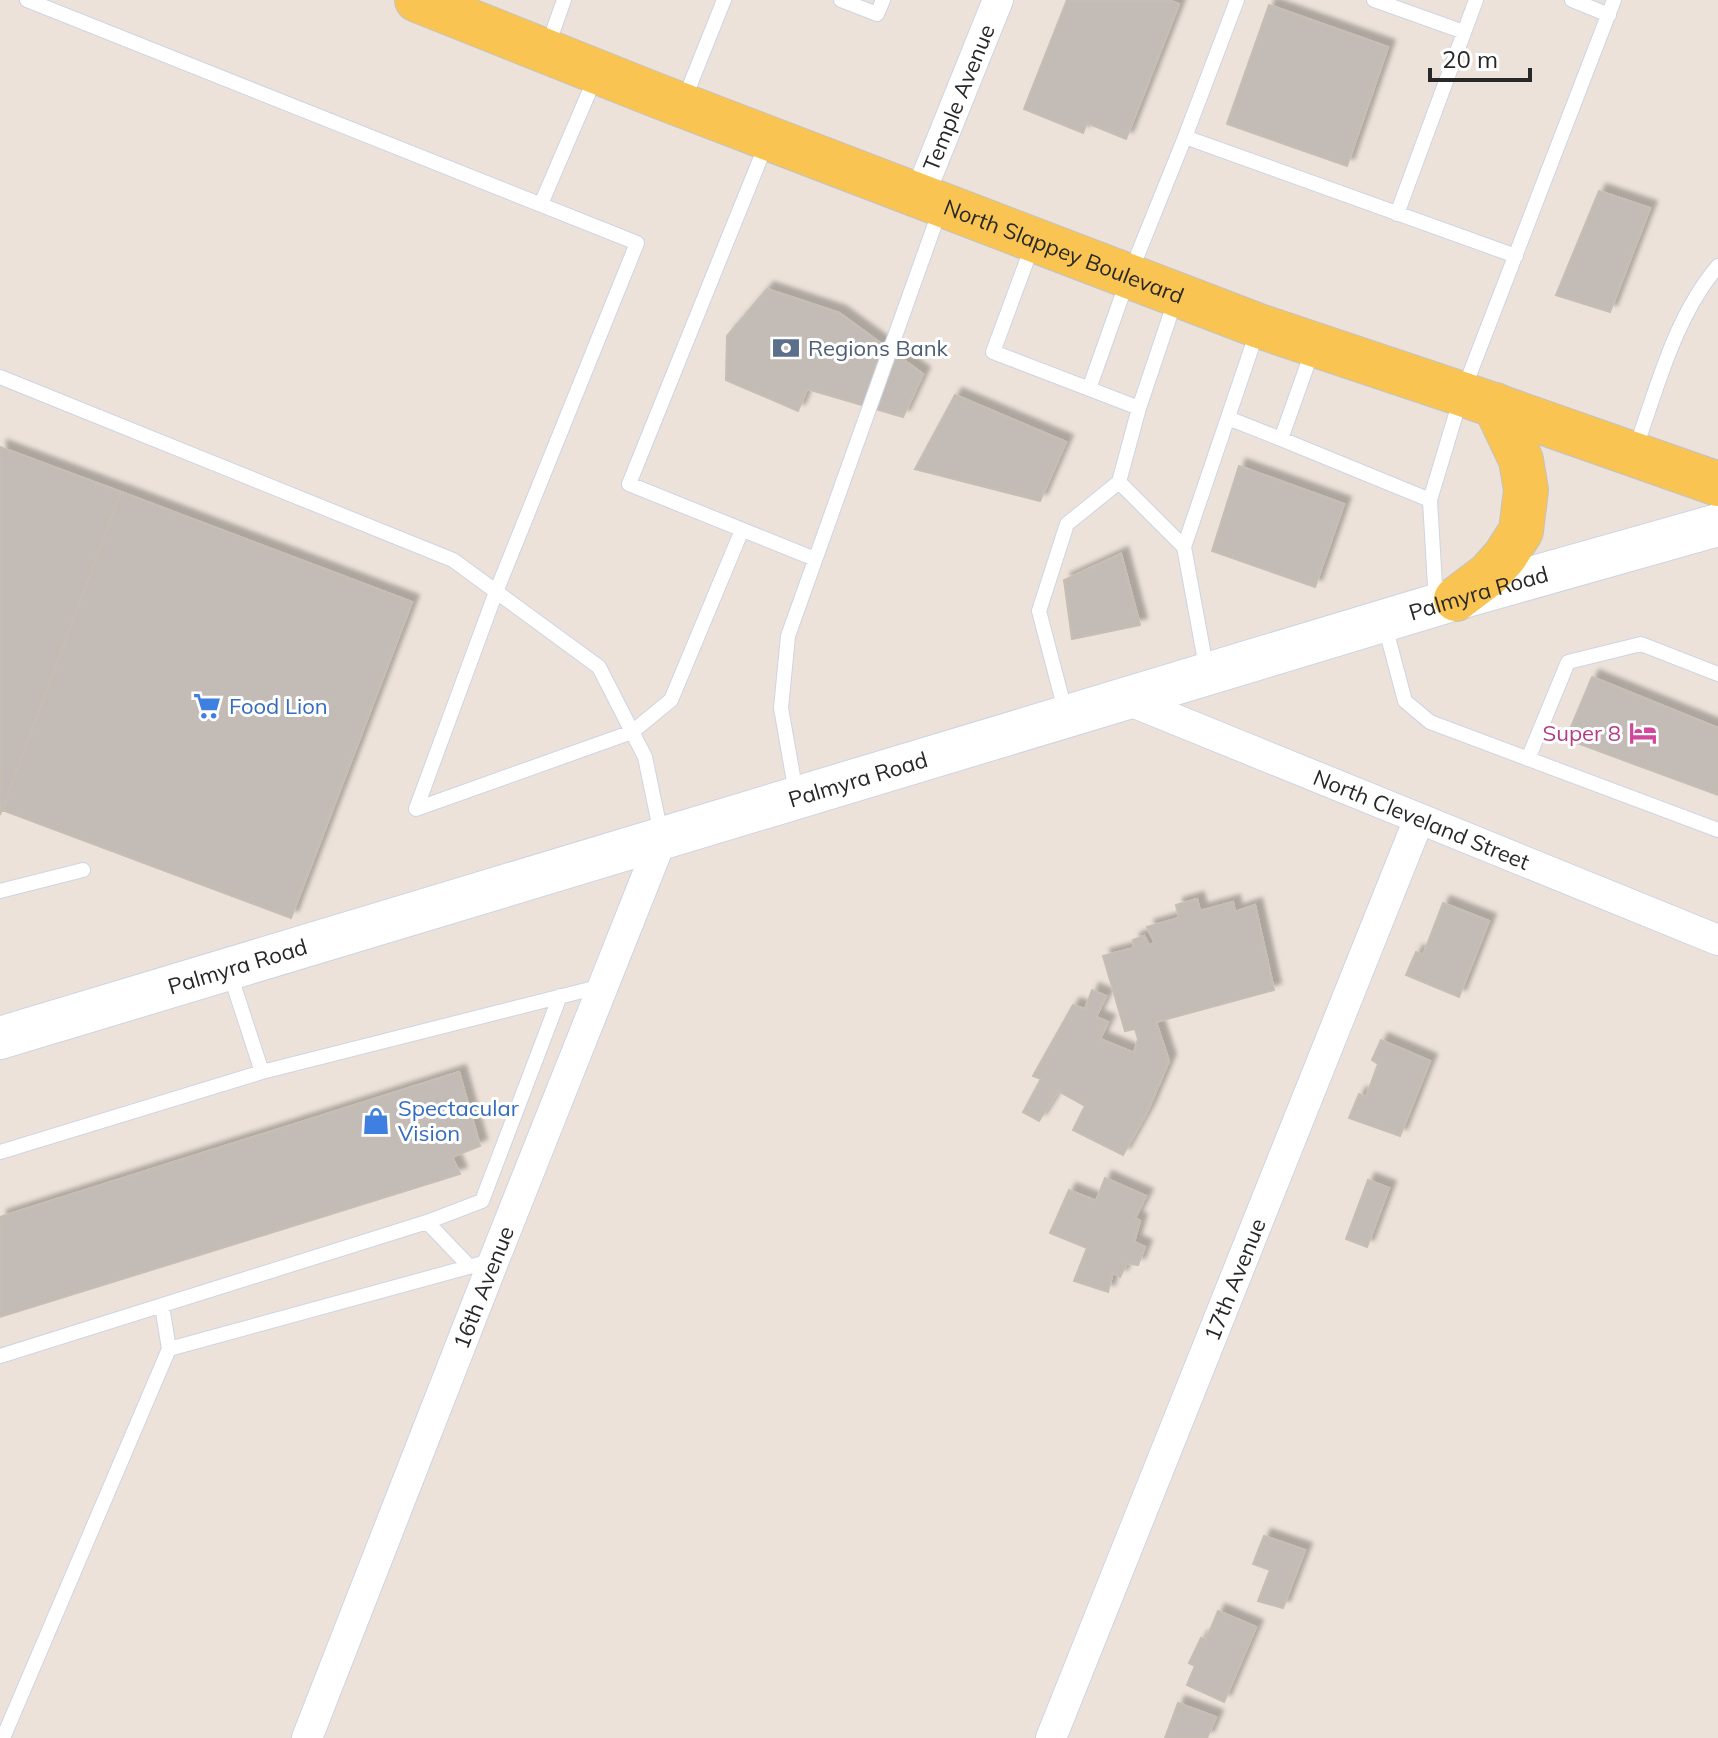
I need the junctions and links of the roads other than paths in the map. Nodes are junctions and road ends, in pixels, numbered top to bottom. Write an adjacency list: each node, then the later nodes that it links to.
1 (27, 0): 21 (lane)
2 (417, 0): 15 (main road, North Slappey Boulevard)
3 (564, 0): 15 (lane)
4 (724, 0): 17 (lane)
5 (841, 0): 6 (lane)
6 (883, 0)
7 (998, 0): 20 (street, Temple Avenue)
8 (1237, 0): 18 (lane)
9 (1374, 0): 14 (lane)
10 (1476, 0): 14 (lane)
11 (1572, 0): 13 (lane)
12 (1614, 0): 13 (lane)
13 (1609, 15): 24 (lane)
14 (1464, 32): 22 (lane)
15 (546, 52): 16 (main road, North Slappey Boulevard)
16 (598, 72): 17 (main road, North Slappey Boulevard); 21 (lane)
17 (682, 105): 19 (main road, North Slappey Boulevard)
18 (1185, 137): 22 (lane); 26 (lane)
19 (768, 138): 20 (main road, North Slappey Boulevard); 41 (lane)
20 (931, 200): 23 (main road, North Slappey Boulevard); 43 (lane)
21 (541, 204): 44 (lane)
22 (1397, 214): 24 (lane)
23 (1034, 240): 26 (main road, North Slappey Boulevard); 31 (lane)
24 (1516, 256): 32 (lane)
25 (1718, 266): 36 (lane)
26 (1129, 276): 27 (main road, North Slappey Boulevard); 31 (lane)
27 (1177, 295): 28 (main road, North Slappey Boulevard); 33 (lane)
28 (1259, 326): 29 (main road, North Slappey Boulevard); 34 (lane)
29 (1314, 345): 32 (main road, North Slappey Boulevard); 35 (lane)
30 (0, 377): 44 (lane)
31 (1089, 389): 33 (lane)
32 (1478, 400): 36 (main road, North Slappey Boulevard); 39 (lane); 45 (main road)
33 (1139, 408): 37 (lane)
34 (1228, 418): 35 (lane); 42 (lane)
35 (1281, 439): 39 (lane)
36 (1633, 454): 38 (main road, North Slappey Boulevard)
37 (1119, 482): 42 (lane); 50 (lane)
38 (1718, 484)
39 (1430, 500): 45 (lane)
40 (1718, 525): 45 (main road, Palmyra Road)
41 (742, 530): 43 (lane); 51 (lane)
42 (1184, 547): 47 (lane)
43 (815, 559): 53 (lane)
44 (496, 592): 51 (lane); 51 (lane)
45 (1446, 602): 46 (main road, Palmyra Road)
46 (1384, 621): 47 (main road, Palmyra Road); 52 (lane)
47 (1207, 674): 49 (main road, Palmyra Road)
48 (1718, 674): 52 (lane)
49 (1125, 699): 50 (main road, Palmyra Road); 54 (street, North Cleveland Street)
50 (1067, 716): 53 (main road, Palmyra Road)
51 (632, 732): 56 (lane)
52 (1528, 759): 55 (lane)
53 (797, 798): 56 (main road, Palmyra Road)
54 (1419, 819): 59 (street, North Cleveland Street); 73 (street, 17th Avenue)
55 (1718, 830)
56 (662, 838): 60 (main road, Palmyra Road); 61 (street, 16th Avenue)
57 (83, 870): 58 (lane)
58 (0, 891)
59 (1718, 940)
60 (229, 970): 63 (main road, Palmyra Road); 64 (lane)
61 (602, 986): 62 (lane); 67 (street, 16th Avenue)
62 (560, 996): 64 (lane); 66 (lane)
63 (0, 1038)
64 (262, 1072): 65 (lane)
65 (0, 1152)
66 (427, 1222): 67 (lane); 68 (lane)
67 (481, 1263): 69 (lane); 72 (street, 16th Avenue)
68 (162, 1306): 69 (lane); 70 (lane)
69 (169, 1349): 71 (lane)
70 (0, 1356)
71 (3, 1738)
72 (307, 1738)
73 (1051, 1738)

